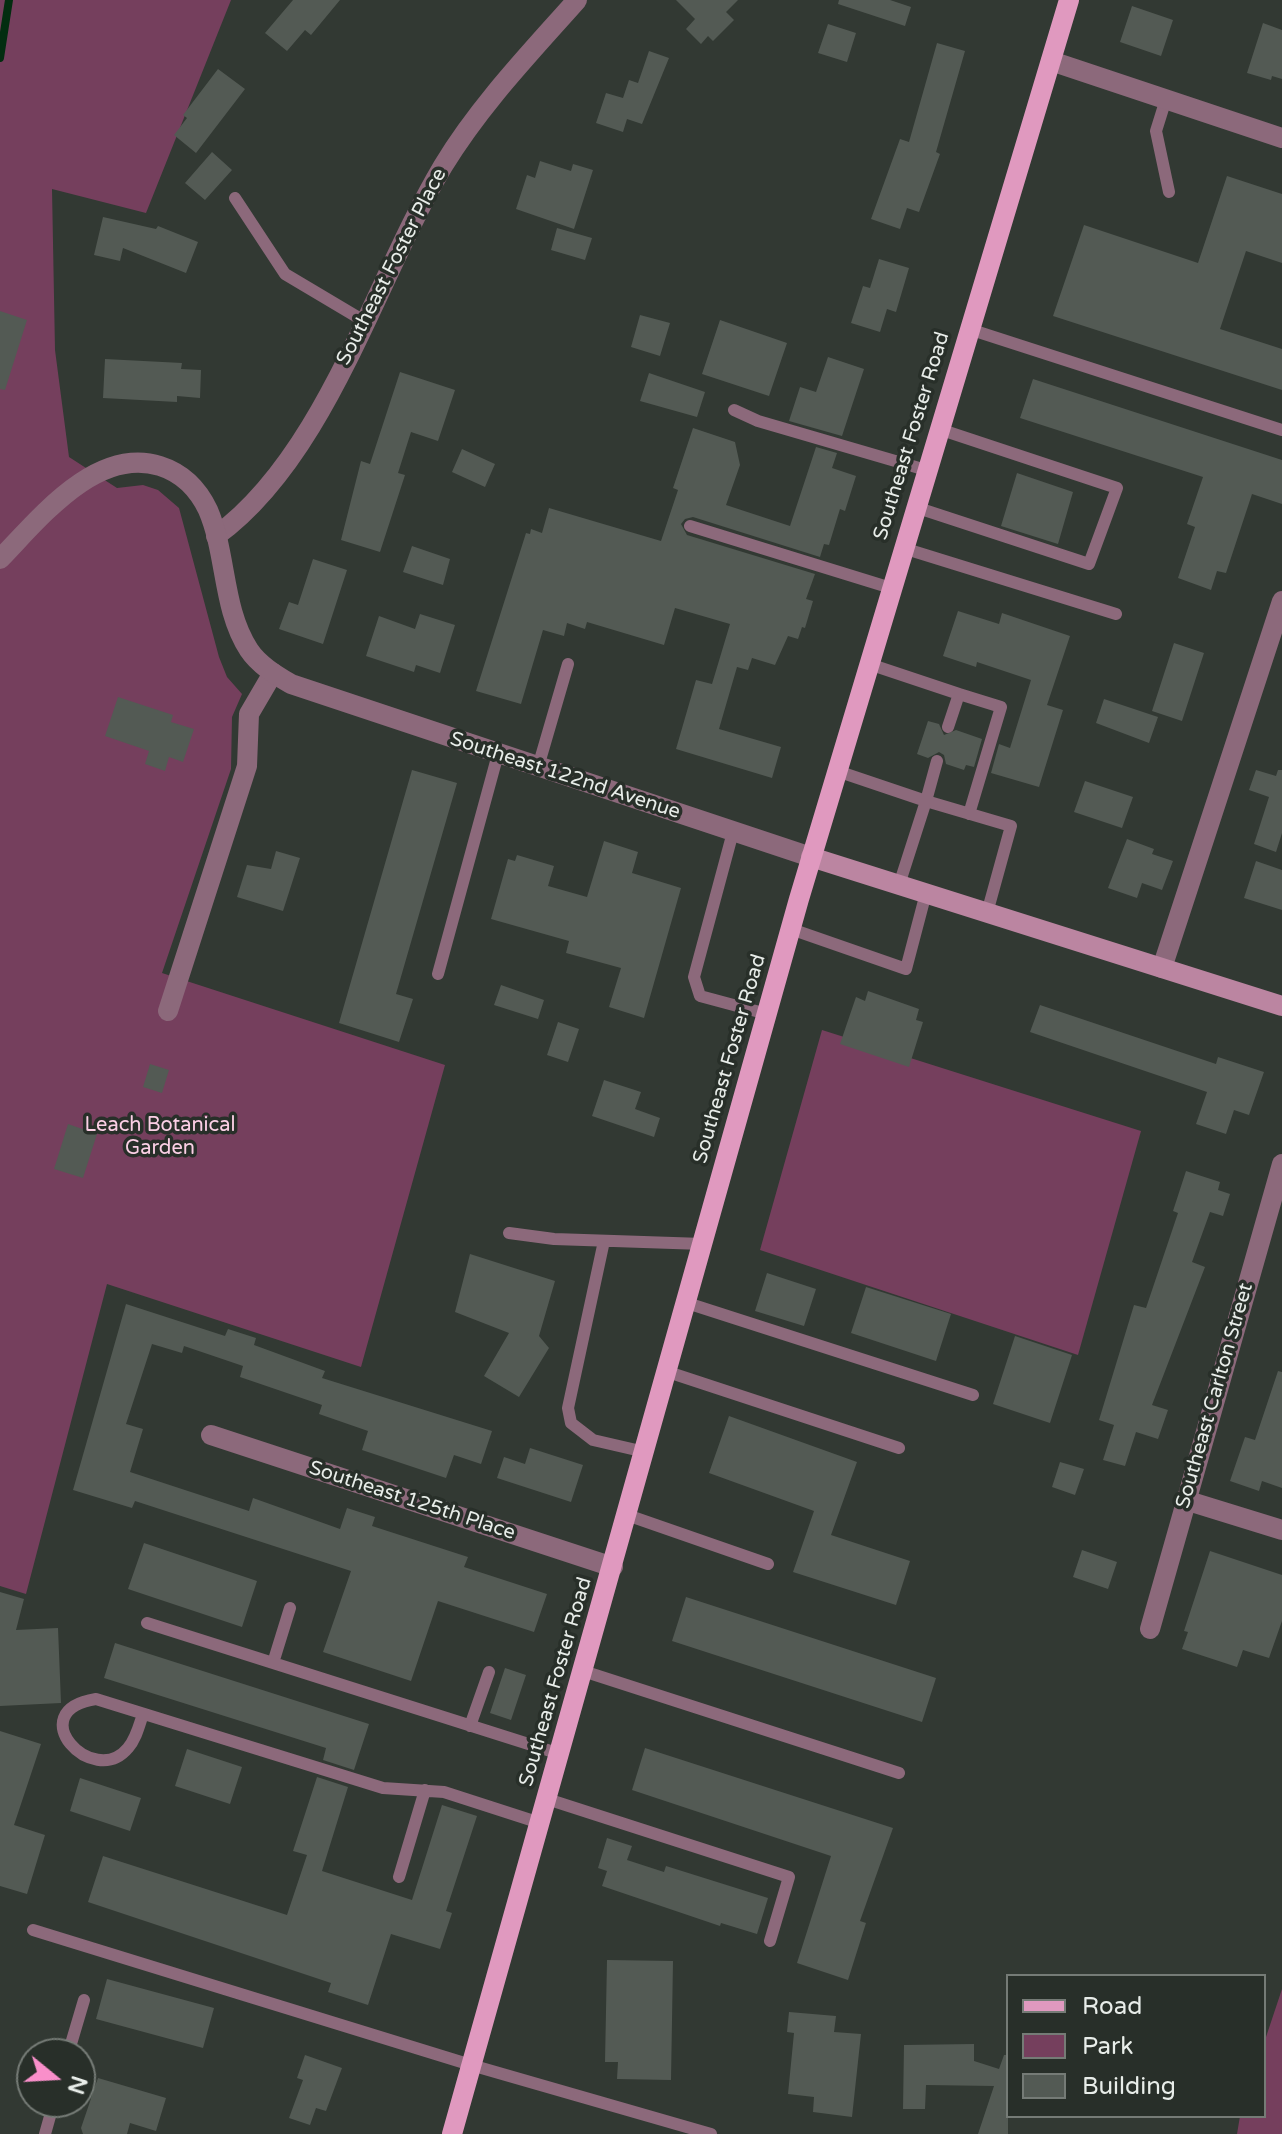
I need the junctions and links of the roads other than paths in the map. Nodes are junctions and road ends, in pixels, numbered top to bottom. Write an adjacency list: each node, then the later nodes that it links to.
1 (577, 0): 8 (street, Southeast Foster Place)
2 (1069, 0): 3 (main road, Southeast Foster Road)
3 (1051, 61): 4 (street); 9 (main road, Southeast Foster Road)
4 (1166, 99): 5 (street); 6 (lane)
5 (1282, 138)
6 (1169, 192)
7 (235, 198): 8 (lane)
8 (364, 321): 16 (street, Southeast Foster Place)
9 (969, 329): 11 (main road, Southeast Foster Road); 12 (lane)
10 (734, 410): 13 (lane)
11 (939, 429): 13 (main road, Southeast Foster Road); 14 (lane)
12 (1282, 430)
13 (926, 470): 14 (main road, Southeast Foster Road)
14 (915, 507): 17 (main road, Southeast Foster Road)
15 (690, 526): 19 (lane)
16 (216, 536): 18 (street, Southeast 122nd Avenue); 24 (street, Southeast 122nd Avenue)
17 (903, 548): 19 (main road, Southeast Foster Road); 21 (lane)
18 (0, 559)
19 (891, 588): 23 (main road, Southeast Foster Road)
20 (1282, 601): 39 (street)
21 (1116, 614)
22 (568, 664): 29 (lane)
23 (869, 664): 25 (lane); 30 (main road, Southeast Foster Road)
24 (273, 673): 27 (street, Southeast 122nd Avenue); 42 (street)
25 (959, 694): 26 (lane); 32 (lane)
26 (948, 727)
27 (498, 754): 29 (street, Southeast 122nd Avenue); 40 (lane)
28 (937, 761): 31 (lane)
29 (538, 767): 33 (street, Southeast 122nd Avenue)
30 (837, 771): 31 (lane); 34 (main road, Southeast Foster Road)
31 (926, 801): 32 (lane); 35 (lane)
32 (969, 814): 37 (lane)
33 (733, 832): 34 (street, Southeast 122nd Avenue); 43 (lane)
34 (811, 857): 35 (main road, Southeast 122nd Avenue); 38 (main road, Southeast Foster Road)
35 (899, 885): 36 (main road, Southeast 122nd Avenue)
36 (926, 893): 37 (main road, Southeast 122nd Avenue); 38 (lane)
37 (987, 913): 39 (main road, Southeast 122nd Avenue)
38 (791, 929): 43 (main road, Southeast Foster Road)
39 (1162, 968): 41 (main road, Southeast 122nd Avenue)
40 (438, 974)
41 (1282, 1006)
42 (168, 1011)
43 (767, 1014): 47 (main road, Southeast Foster Road)
44 (1282, 1164): 54 (street, Southeast Carlton Street)
45 (509, 1233): 46 (lane)
46 (604, 1241): 47 (lane); 53 (lane)
47 (703, 1244): 48 (main road, Southeast Foster Road)
48 (687, 1303): 49 (main road, Southeast Foster Road); 50 (lane)
49 (668, 1372): 52 (lane); 53 (main road, Southeast Foster Road)
50 (973, 1395)
51 (211, 1435): 58 (street, Southeast 125th Place)
52 (899, 1448)
53 (645, 1452): 55 (main road, Southeast Foster Road)
54 (1185, 1500): 56 (street); 61 (street, Southeast Carlton Street)
55 (627, 1515): 57 (lane); 58 (main road, Southeast Foster Road)
56 (1282, 1530)
57 (768, 1564)
58 (613, 1567): 63 (main road, Southeast Foster Road)
59 (290, 1608): 62 (lane)
60 (147, 1623): 62 (lane)
61 (1150, 1629)
62 (273, 1663): 66 (lane)
63 (583, 1671): 67 (main road, Southeast Foster Road); 68 (lane)
64 (489, 1672): 66 (lane)
65 (143, 1714): 65 (lane); 69 (lane)
66 (470, 1726): 67 (lane)
67 (560, 1754): 70 (main road, Southeast Foster Road)
68 (899, 1773)
69 (425, 1790): 71 (lane); 72 (lane)
70 (547, 1799): 71 (main road, Southeast Foster Road); 74 (lane)
71 (540, 1823): 77 (main road, Southeast Foster Road)
72 (399, 1877)
73 (33, 1930): 77 (lane)
74 (770, 1941)
75 (84, 2000): 76 (lane)
76 (73, 2038)
77 (471, 2065): 78 (main road, Southeast Foster Road); 79 (lane)
78 (452, 2134)
79 (711, 2134)

